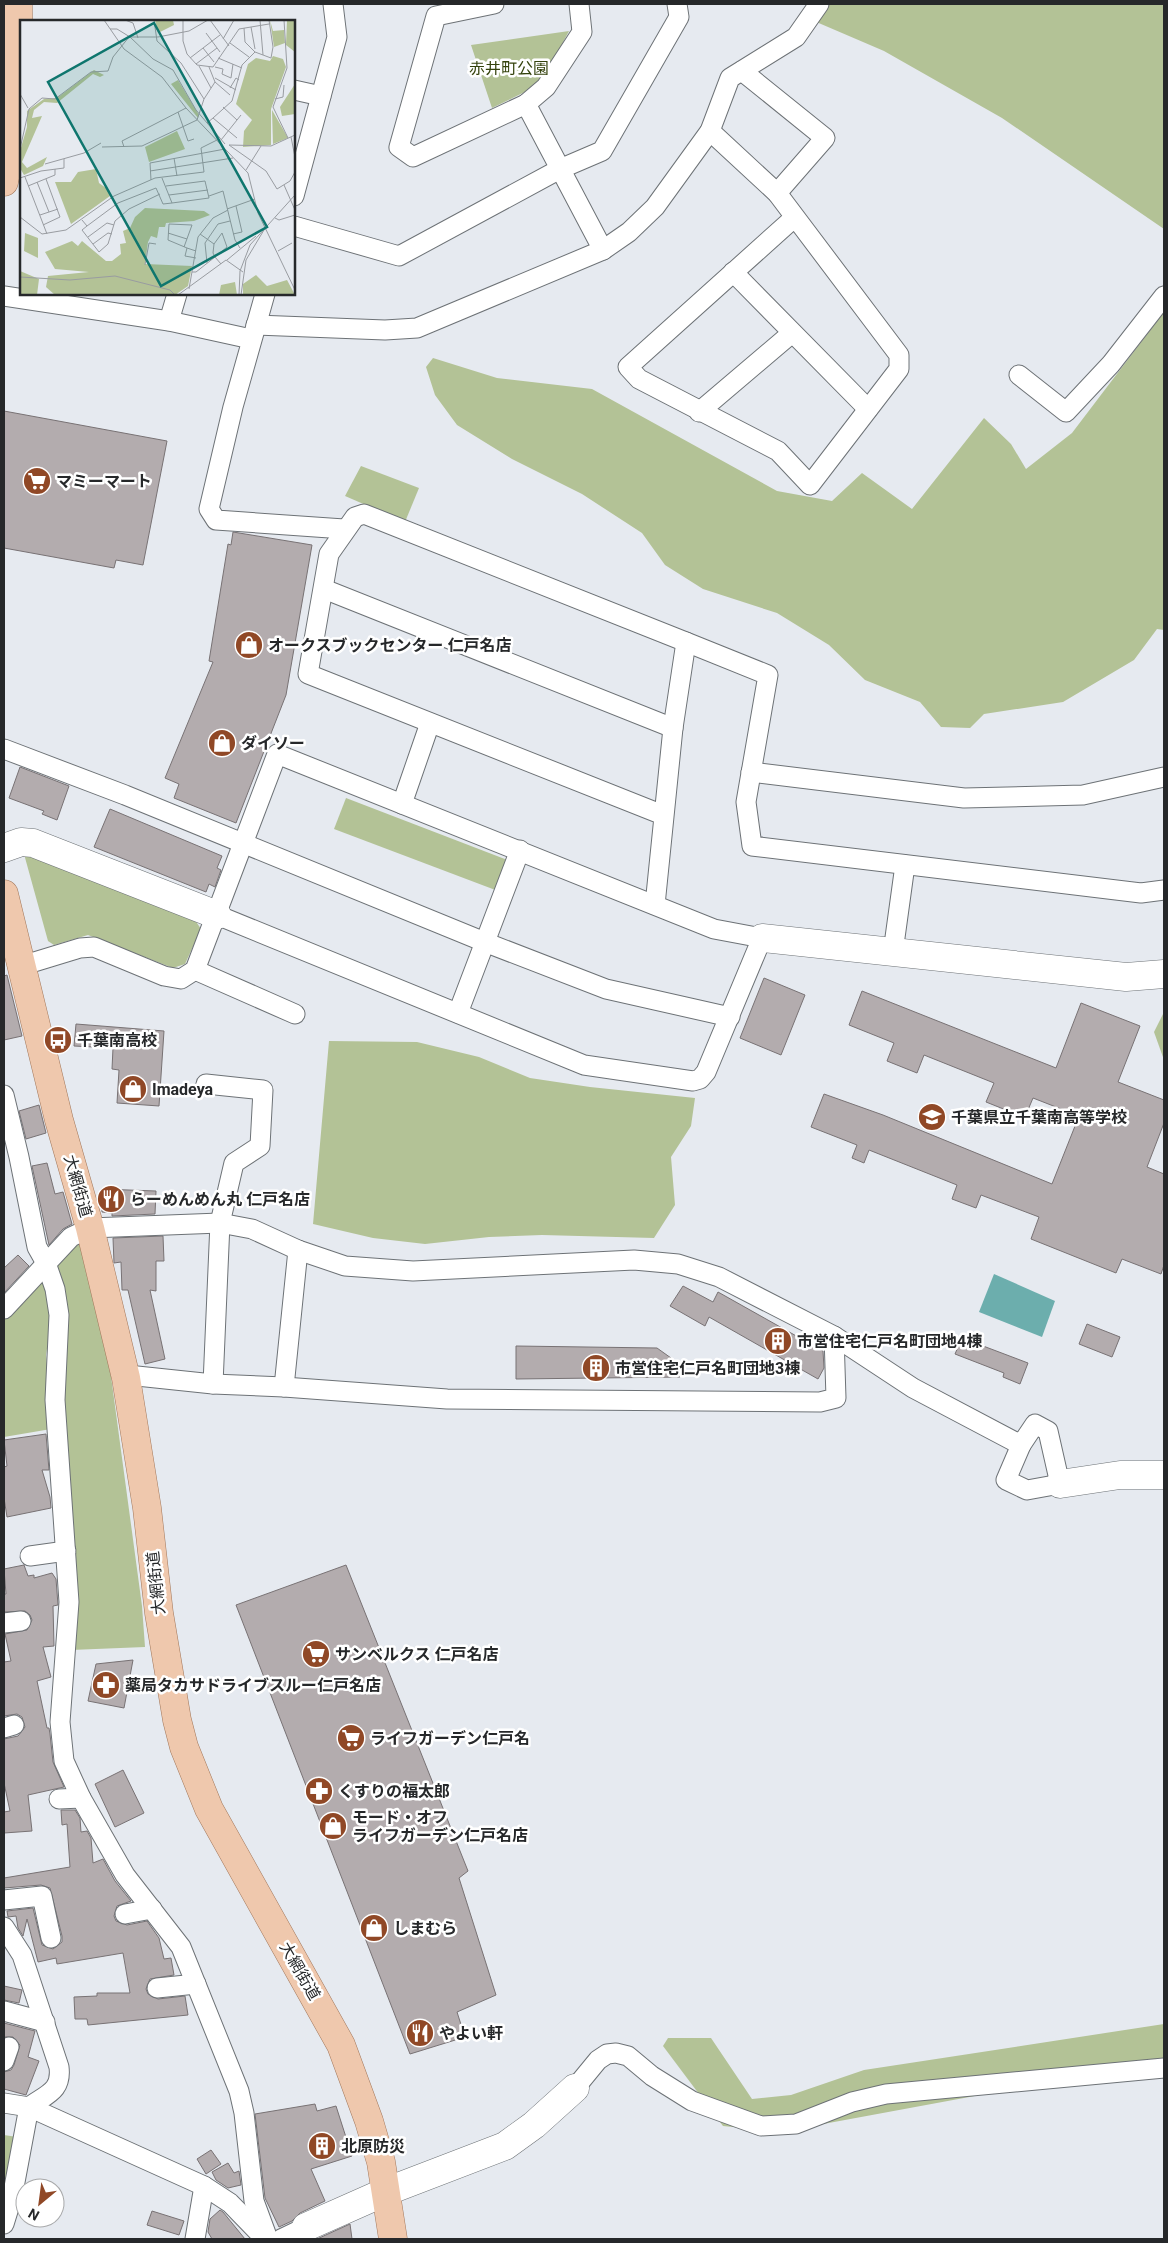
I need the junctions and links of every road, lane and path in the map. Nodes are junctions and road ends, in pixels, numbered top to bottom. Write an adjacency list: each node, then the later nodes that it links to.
1 (11, 4): 8 (street)
2 (18, 4): 15 (main road)
3 (333, 4): 11 (street)
4 (494, 4): 12 (street)
5 (578, 4): 12 (street)
6 (677, 4): 14 (street)
7 (819, 4): 9 (street)
8 (4, 6)
9 (742, 72): 13 (street); 17 (street)
10 (295, 90): 11 (street)
11 (321, 96): 16 (street)
12 (526, 104): 14 (street)
13 (710, 131): 17 (street); 20 (street)
14 (560, 170): 19 (street); 20 (street)
15 (4, 182)
16 (295, 192)
17 (777, 193): 18 (street)
18 (795, 217): 21 (street); 30 (street)
19 (295, 226)
20 (603, 250): 27 (street)
21 (733, 272): 28 (street); 31 (street)
22 (177, 295): 26 (street)
23 (265, 295): 27 (street)
24 (4, 296): 26 (street)
25 (1164, 296): 29 (street)
26 (169, 321): 27 (street)
27 (254, 332): 32 (street)
28 (792, 333): 30 (street); 31 (street)
29 (1019, 375)
30 (868, 409): 31 (street)
31 (699, 412)
32 (344, 530): 33 (street); 34 (street)
33 (324, 589): 35 (street); 36 (street)
34 (686, 642): 36 (street); 38 (street)
35 (430, 724): 40 (street); 41 (street)
36 (673, 728): 41 (street)
37 (4, 749): 42 (street)
38 (751, 772): 39 (street); 45 (street)
39 (1164, 776)
40 (402, 804): 42 (street); 44 (street)
41 (663, 815): 48 (street)
42 (243, 843): 49 (street); 52 (street)
43 (4, 848): 49 (street)
44 (520, 850): 48 (street); 52 (street)
45 (905, 864): 46 (street); 53 (street)
46 (1164, 890)
47 (4, 897): 50 (main road, 大網街道)
48 (655, 905): 51 (street)
49 (217, 915): 55 (street); 57 (street)
50 (8, 936): 54 (main road, 大網街道)
51 (762, 938): 53 (street); 59 (street)
52 (487, 942): 57 (street); 59 (street)
53 (893, 952): 56 (street)
54 (21, 966): 55 (street); 64 (main road, 大網街道)
55 (195, 970): 58 (street)
56 (1164, 974)
57 (458, 1013): 59 (street)
58 (295, 1014)
59 (730, 1017)
60 (206, 1084): 63 (street)
61 (4, 1095): 62 (street)
62 (12, 1159): 66 (street)
63 (220, 1223): 64 (street); 65 (street); 70 (street)
64 (90, 1228): 66 (street); 69 (main road, 大網街道)
65 (298, 1250): 68 (street); 71 (street)
66 (46, 1263): 67 (street); 75 (street)
67 (4, 1308)
68 (834, 1336): 71 (street); 72 (street)
69 (126, 1378): 70 (street); 93 (main road, 大網街道)
70 (212, 1384): 71 (street)
71 (284, 1387)
72 (1021, 1446): 74 (street); 74 (street)
73 (1164, 1475): 74 (street)
74 (1060, 1484)
75 (66, 1551): 76 (street); 78 (street)
76 (30, 1556)
77 (59, 1798): 78 (street)
78 (81, 1798): 80 (street)
79 (4, 1900): 83 (street)
80 (152, 1909): 81 (street); 84 (street)
81 (125, 1914)
82 (5, 1936): 87 (street)
83 (51, 1938)
84 (196, 1984): 85 (street); 97 (street)
85 (157, 1988)
86 (4, 2011): 87 (street)
87 (45, 2022): 91 (street)
88 (1164, 2068): 89 (street)
89 (575, 2088): 93 (street)
90 (4, 2103): 91 (street)
91 (29, 2107): 92 (street); 94 (street)
92 (204, 2186): 96 (street); 97 (street)
93 (385, 2192): 95 (street); 99 (main road, 大網街道)
94 (4, 2224)
95 (306, 2228): 98 (street)
96 (196, 2239)
97 (267, 2239)
98 (281, 2239)
99 (393, 2239)

